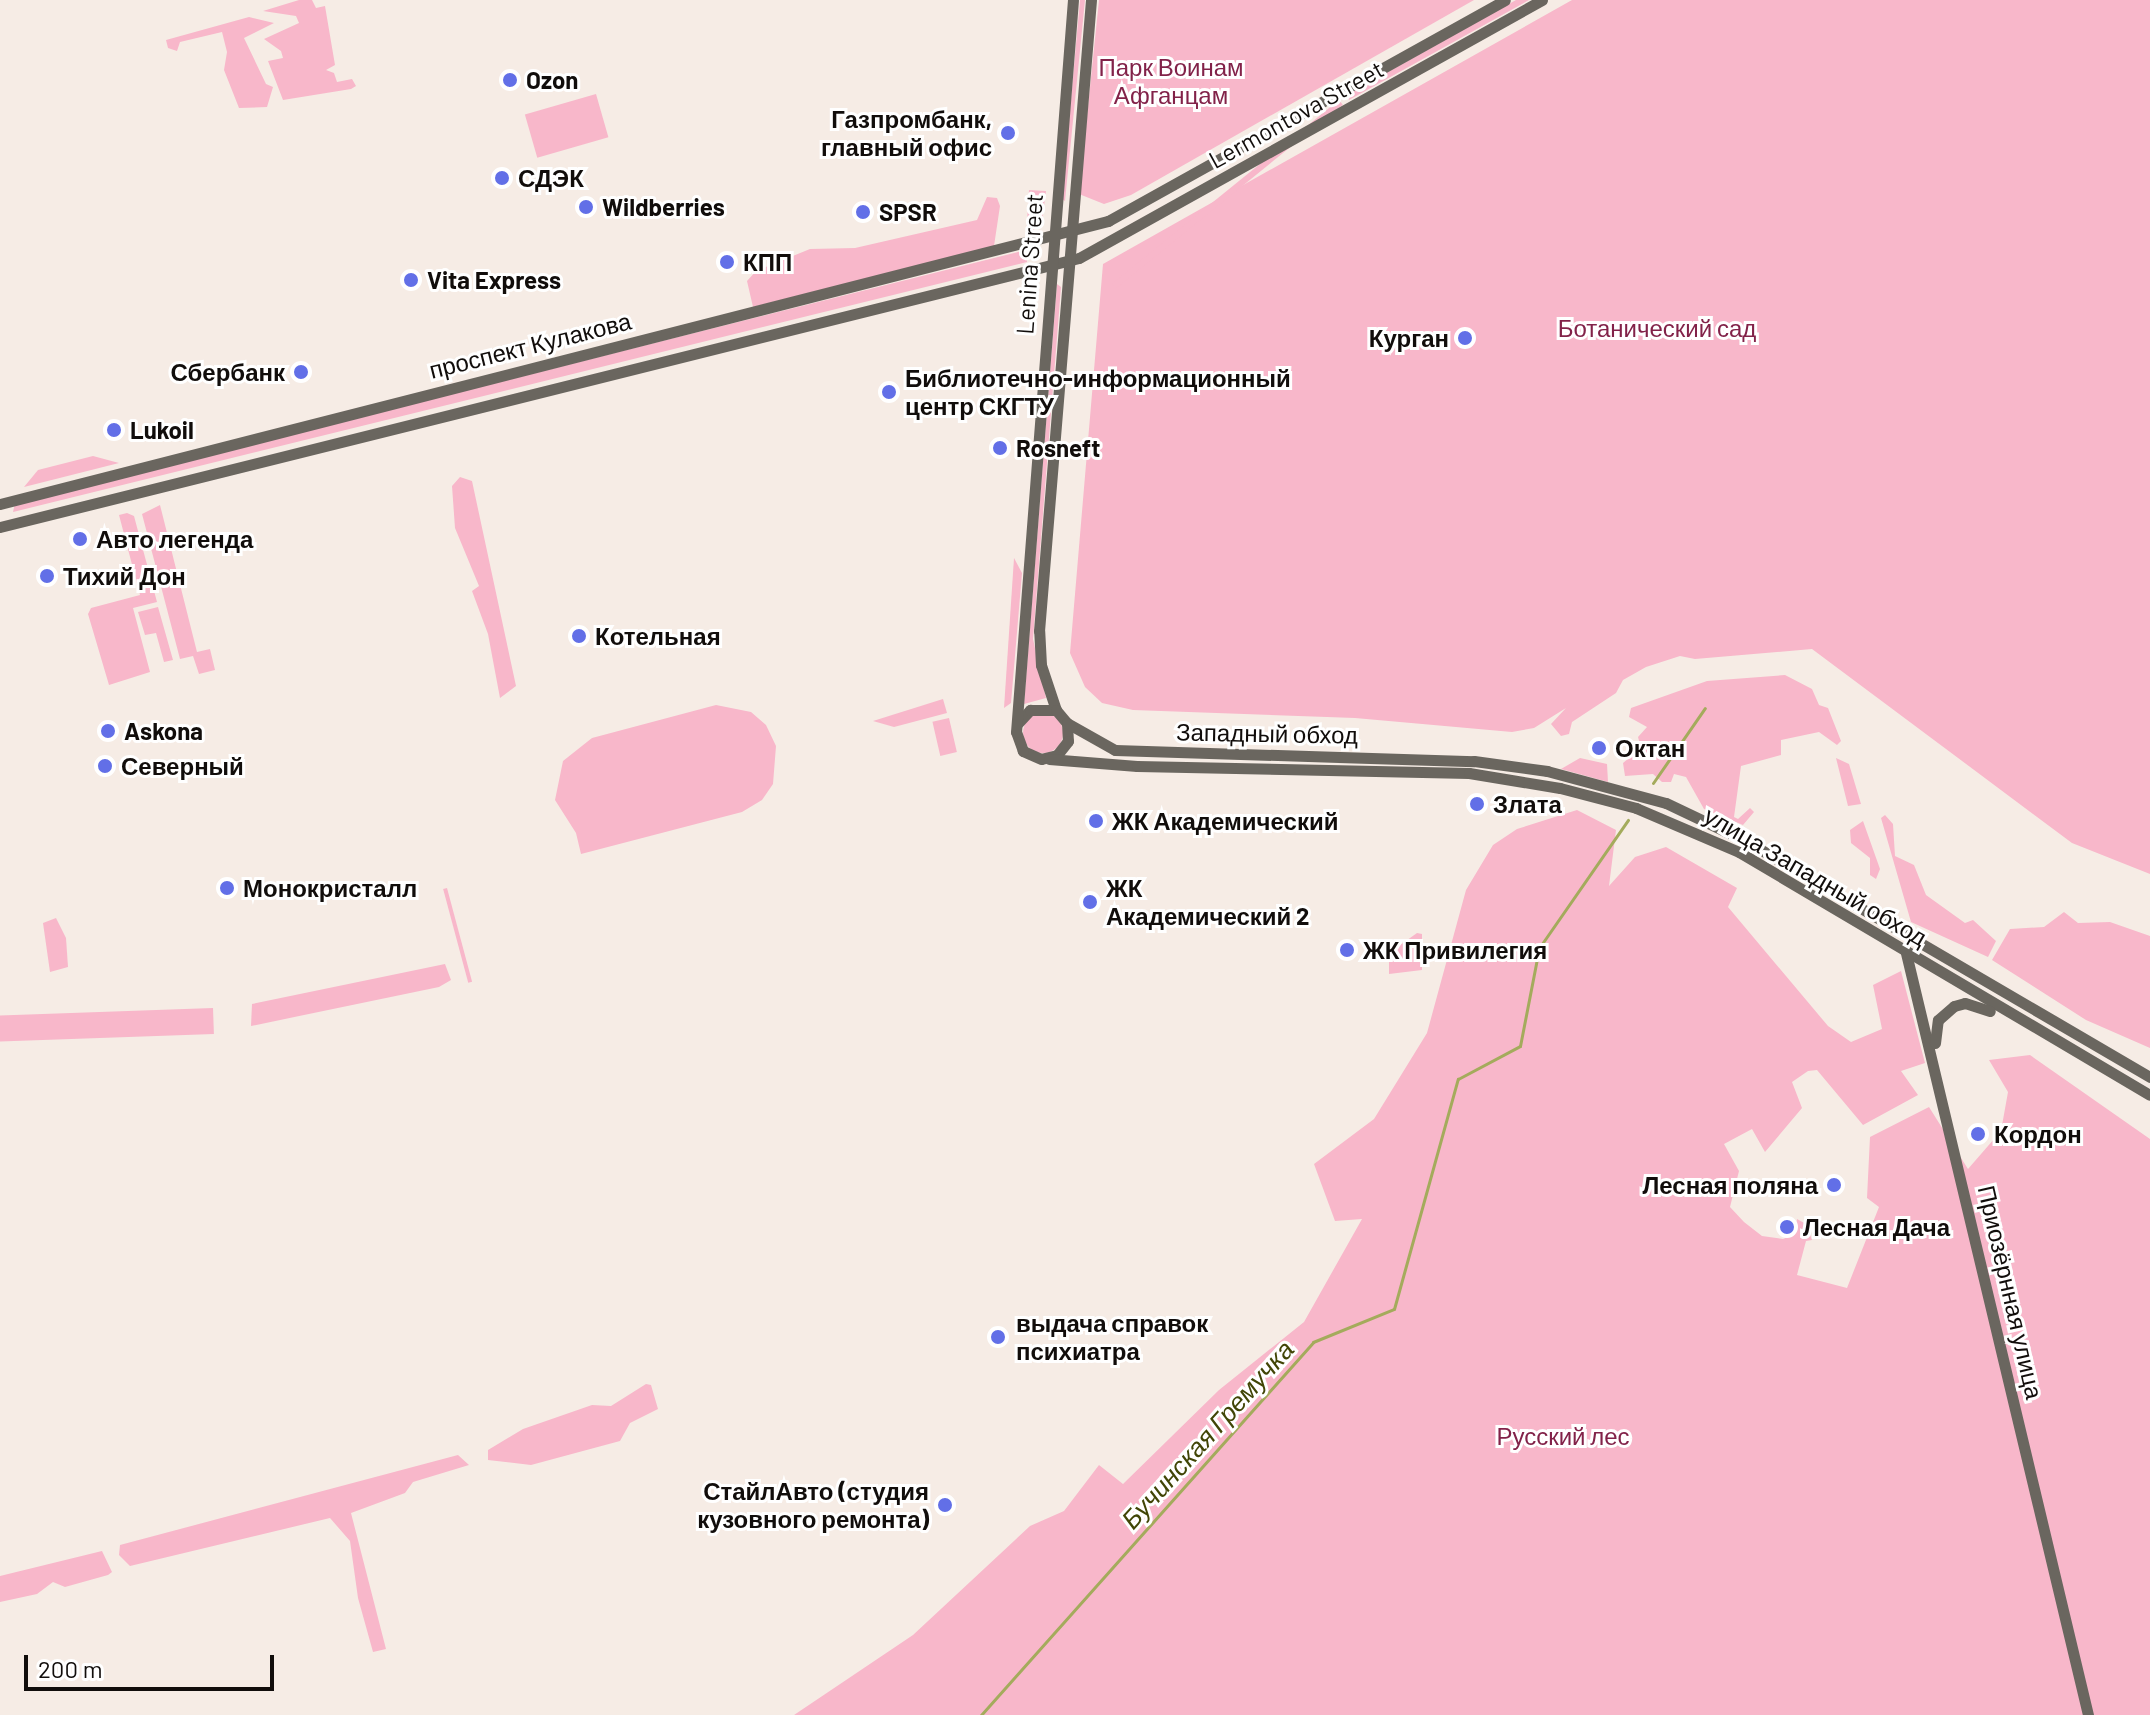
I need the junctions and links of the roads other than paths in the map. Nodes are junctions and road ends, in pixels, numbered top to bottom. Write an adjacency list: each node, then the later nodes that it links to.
1 (1073, 0): 8 (main road, Lenina Street)
2 (1091, 0): 7 (main road, Lenina Street)
3 (1505, 0): 5 (main road, Lermontova Street)
4 (1542, 0): 6 (main road, Lermontova Street)
5 (1340, 91): 6 (main road); 7 (main road, Lermontova Street)
6 (1350, 110): 9 (main road, Lermontova Street)
7 (1071, 232): 8 (main road, проспект Кулакова); 9 (main road, Lenina Street)
8 (1053, 237): 10 (main road, Lenina Street); 11 (main road, проспект Кулакова)
9 (1068, 261): 10 (main road, проспект Кулакова); 13 (main road, Lenina Street)
10 (1051, 265): 12 (main road, проспект Кулакова); 14 (main road, Lenina Street)
11 (0, 504)
12 (0, 527)
13 (1056, 710): 14 (main road); 15 (main road)
14 (1018, 723): 16 (main road)
15 (1067, 723): 16 (main road); 17 (main road, Западный обход)
16 (1049, 759): 19 (main road, улица Западный обход)
17 (1474, 761): 18 (main road, улица Западный обход)
18 (1901, 933): 19 (main road, Приозёрнная улица); 22 (main road, улица Западный обход)
19 (1906, 954): 20 (main road, улица Западный обход); 21 (main road, Приозёрнная улица)
20 (2059, 1045): 21 (main road); 23 (main road, улица Западный обход)
21 (1937, 1076): 24 (main road, Приозёрнная улица)
22 (2150, 1077)
23 (2150, 1095)
24 (2088, 1715)

